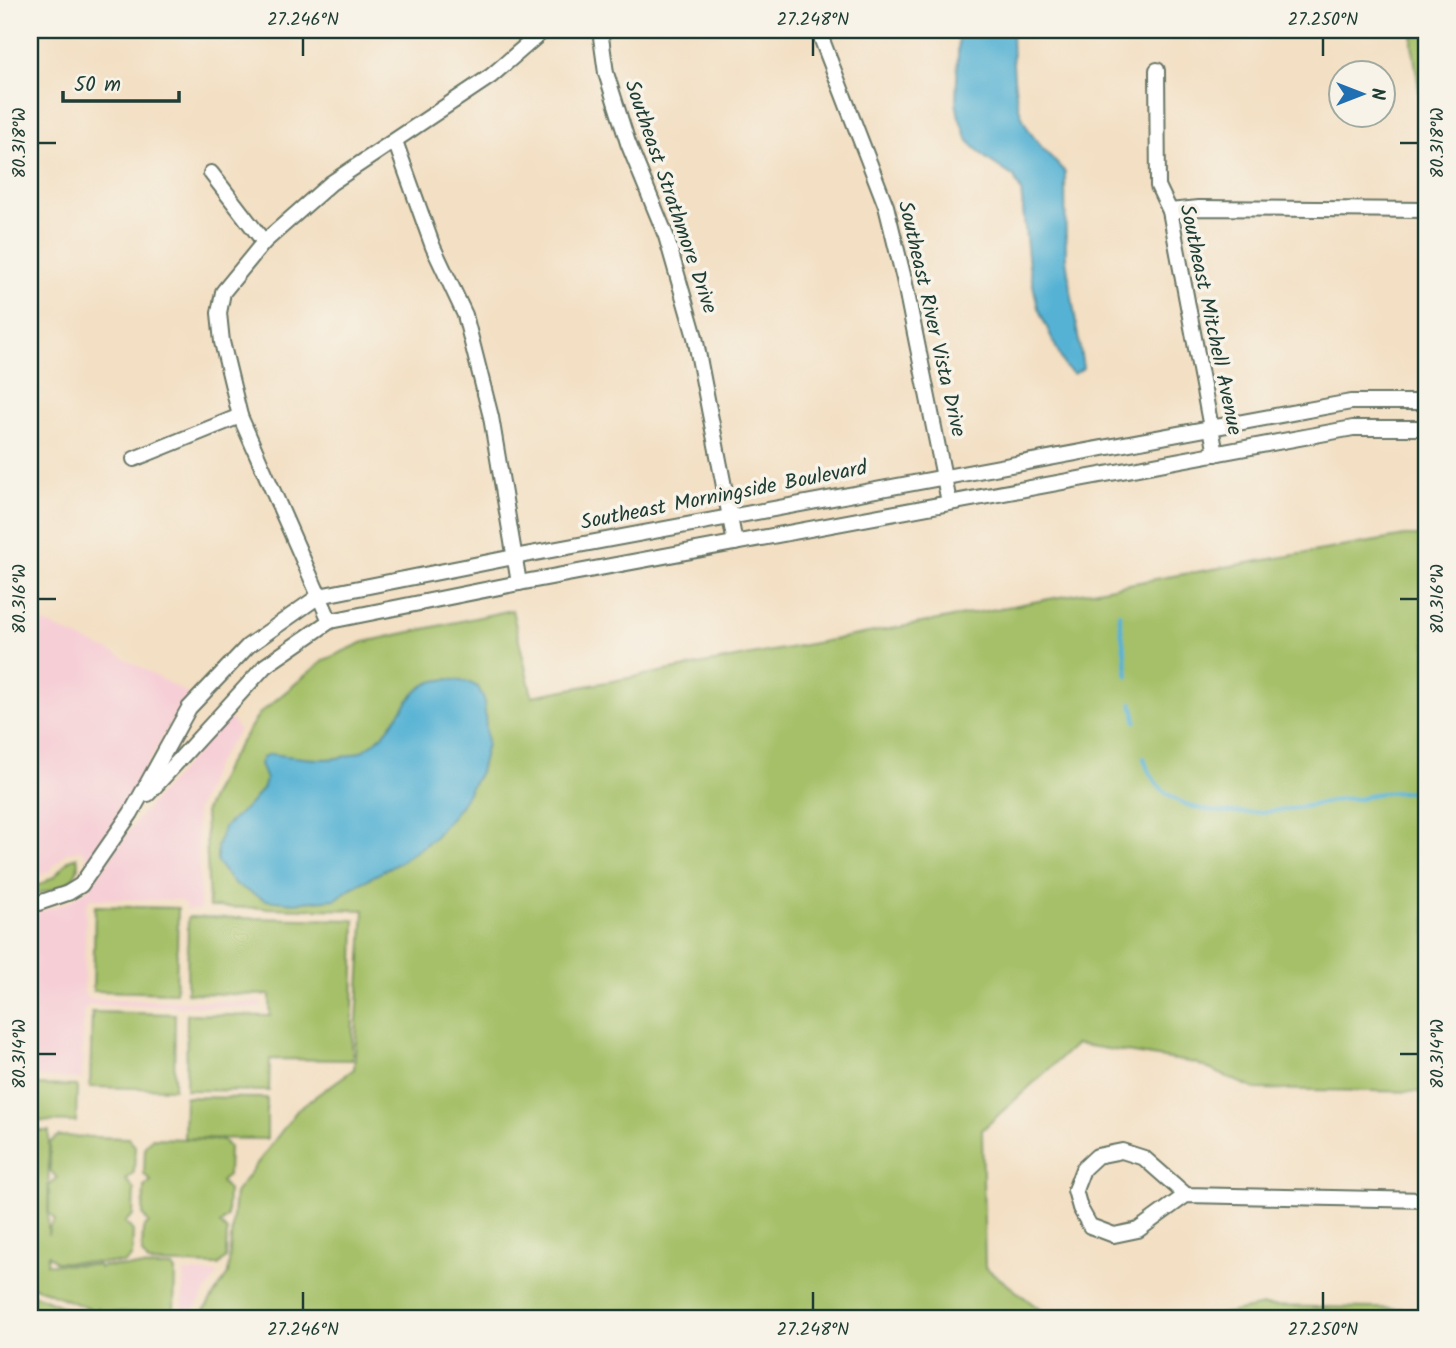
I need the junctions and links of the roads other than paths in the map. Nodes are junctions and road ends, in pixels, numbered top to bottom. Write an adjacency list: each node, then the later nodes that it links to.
1 (544, 30): 5 (street)
2 (600, 30): 18 (street, Southeast Strathmore Drive)
3 (821, 30): 16 (street, Southeast River Vista Drive)
4 (1157, 70): 8 (street, Southeast Mitchell Avenue)
5 (395, 141): 9 (street); 20 (street)
6 (211, 173): 9 (street)
7 (1426, 209): 8 (street)
8 (1170, 211): 12 (street, Southeast Mitchell Avenue)
9 (264, 242): 11 (street)
10 (1426, 402): 12 (street, Southeast Morningside Boulevard)
11 (240, 415): 15 (street); 22 (street)
12 (1211, 428): 14 (street, Southeast Mitchell Avenue); 16 (street, Southeast Morningside Boulevard)
13 (1426, 428): 14 (street, Southeast Morningside Boulevard)
14 (1216, 454): 17 (street, Southeast Morningside Boulevard)
15 (134, 459)
16 (944, 476): 17 (street, Southeast River Vista Drive); 18 (street, Southeast Morningside Boulevard)
17 (949, 502): 19 (street, Southeast Morningside Boulevard)
18 (730, 517): 19 (street, Southeast Strathmore Drive); 20 (street, Southeast Morningside Boulevard)
19 (735, 543): 21 (street, Southeast Morningside Boulevard)
20 (514, 557): 21 (street); 22 (street, Southeast Morningside Boulevard)
21 (519, 583): 23 (street, Southeast Morningside Boulevard)
22 (319, 596): 23 (street); 24 (street, Southeast Morningside Boulevard)
23 (330, 621): 24 (street, Southeast Morningside Boulevard)
24 (131, 813): 25 (street, Southeast Morningside Boulevard)
25 (30, 906)
26 (1186, 1195): 26 (street); 27 (street)
27 (1426, 1200)

